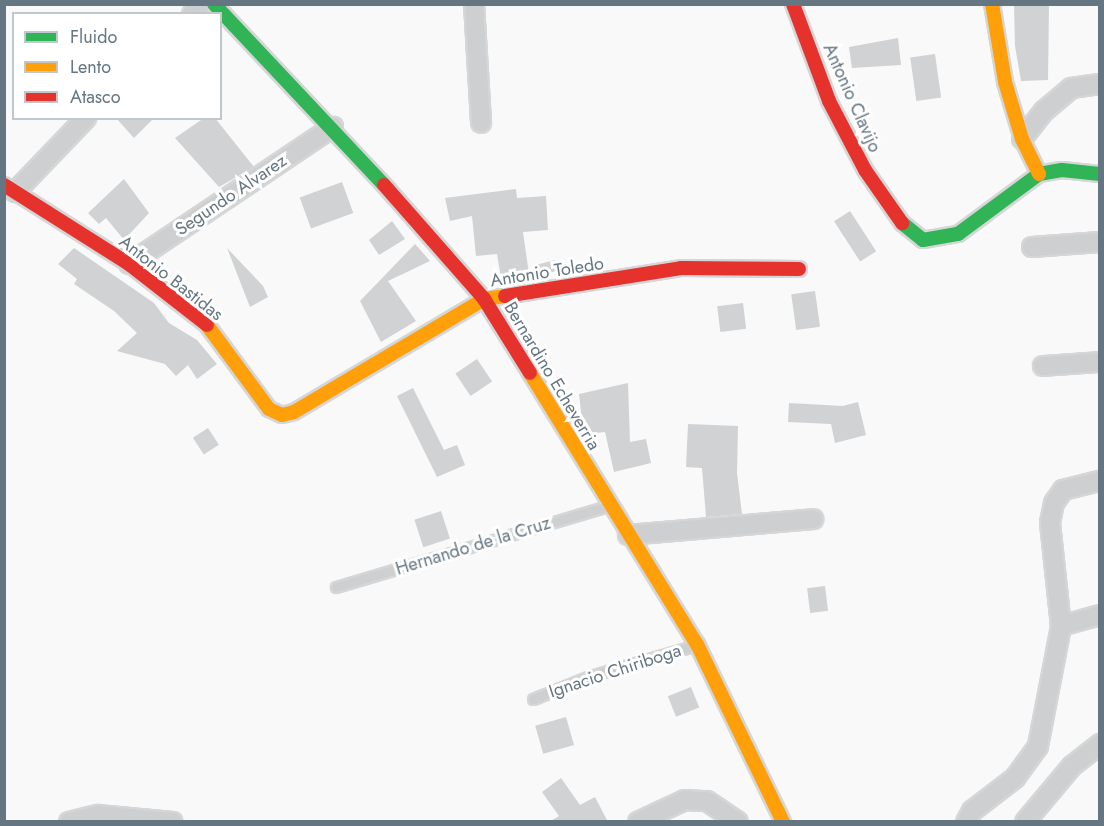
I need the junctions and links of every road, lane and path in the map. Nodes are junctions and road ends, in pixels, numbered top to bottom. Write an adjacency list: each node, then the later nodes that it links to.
1 (474, 4): 7 (street)
2 (794, 4): 10 (street, Antonio Clavijo)
3 (992, 4): 9 (street)
4 (222, 12): 8 (street, Bernardino Echeverria)
5 (1100, 84): 9 (street)
6 (84, 120): 12 (street)
7 (481, 123)
8 (333, 127): 15 (street, Segundo Alvarez); 17 (street, Bernardino Echeverria)
9 (1022, 140): 10 (street)
10 (1040, 174): 11 (street)
11 (1100, 174)
12 (10, 188): 15 (street, Antonio Bastidas)
13 (1100, 242): 14 (street)
14 (1032, 247)
15 (129, 264): 20 (street, Antonio Bastidas)
16 (799, 269): 17 (street, Antonio Toledo)
17 (484, 299): 20 (street, Antonio Toledo); 22 (street, Bernardino Echeverria)
18 (1100, 362): 19 (street)
19 (1042, 366)
20 (294, 412)
21 (1100, 481): 27 (street)
22 (609, 506): 24 (street, Bernardino Echeverria); 25 (lane, Hernando de la Cruz)
23 (813, 519): 24 (street)
24 (628, 535): 28 (street, Bernardino Echeverria)
25 (336, 587)
26 (1100, 615): 27 (street)
27 (1061, 626): 36 (street)
28 (697, 644): 29 (lane, Ignacio Chiriboga); 35 (street, Bernardino Echeverria)
29 (533, 699)
30 (1100, 744): 37 (street)
31 (69, 822): 32 (street)
32 (172, 822)
33 (638, 822): 34 (street)
34 (738, 822)
35 (783, 822)
36 (966, 822)
37 (1025, 822)

